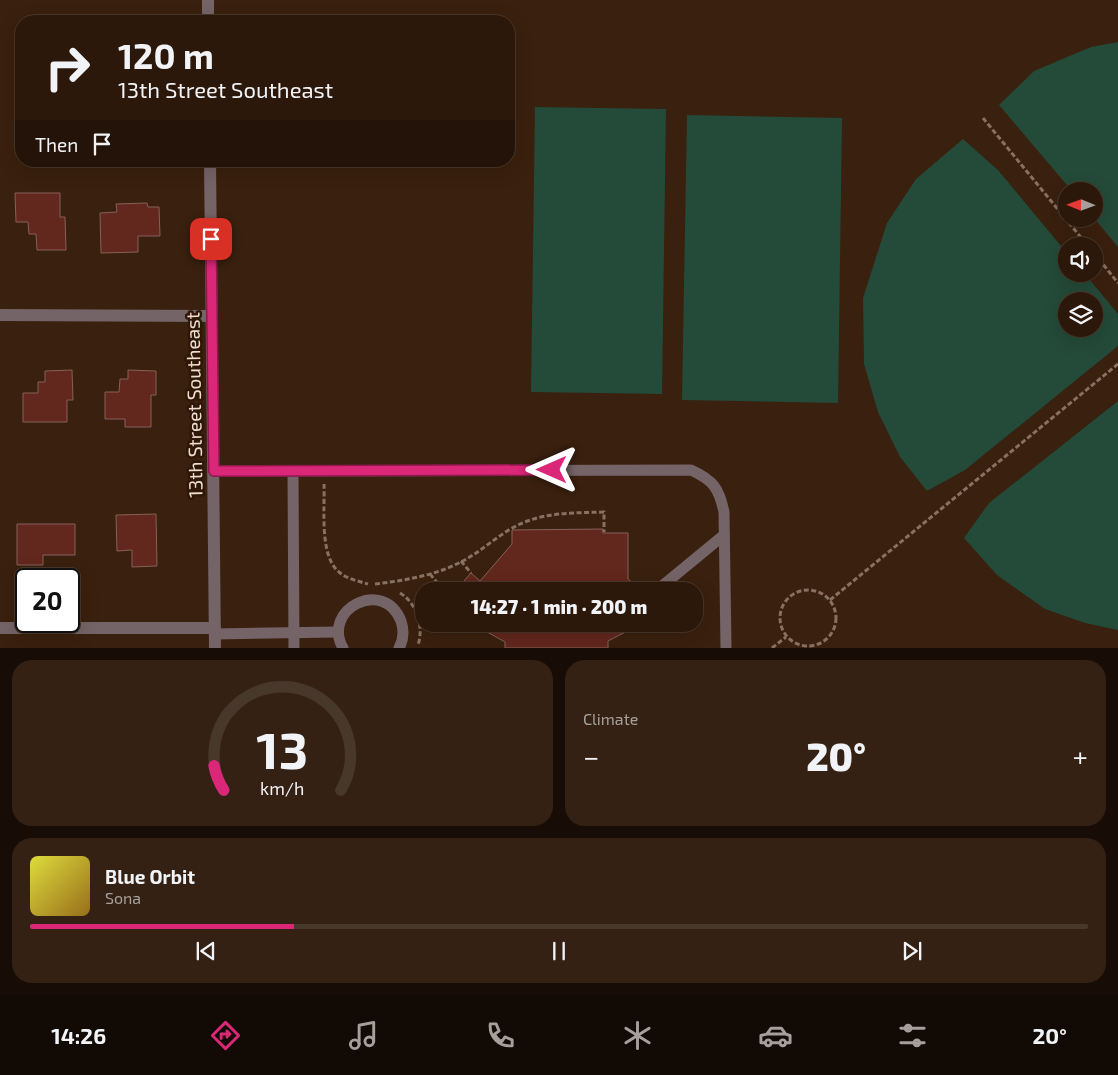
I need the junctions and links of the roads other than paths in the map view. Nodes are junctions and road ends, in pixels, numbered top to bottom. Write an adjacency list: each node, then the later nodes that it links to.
1 (208, 0): 2 (street)
2 (208, 15)
3 (210, 167): 5 (street, 13th Street Southeast)
4 (0, 315): 5 (street)
5 (212, 316): 7 (street, 13th Street Southeast)
6 (293, 470): 7 (lane); 8 (lane); 13 (lane)
7 (214, 471): 11 (street, 13th Street Southeast)
8 (724, 535): 9 (lane); 18 (lane)
9 (667, 582)
10 (0, 628): 11 (street)
11 (215, 631): 13 (lane); 14 (street, 13th Street Southeast)
12 (338, 632): 13 (lane); 16 (lane); 17 (lane)
13 (294, 633): 15 (lane)
14 (215, 648)
15 (294, 648)
16 (343, 648)
17 (399, 648)
18 (726, 648)

